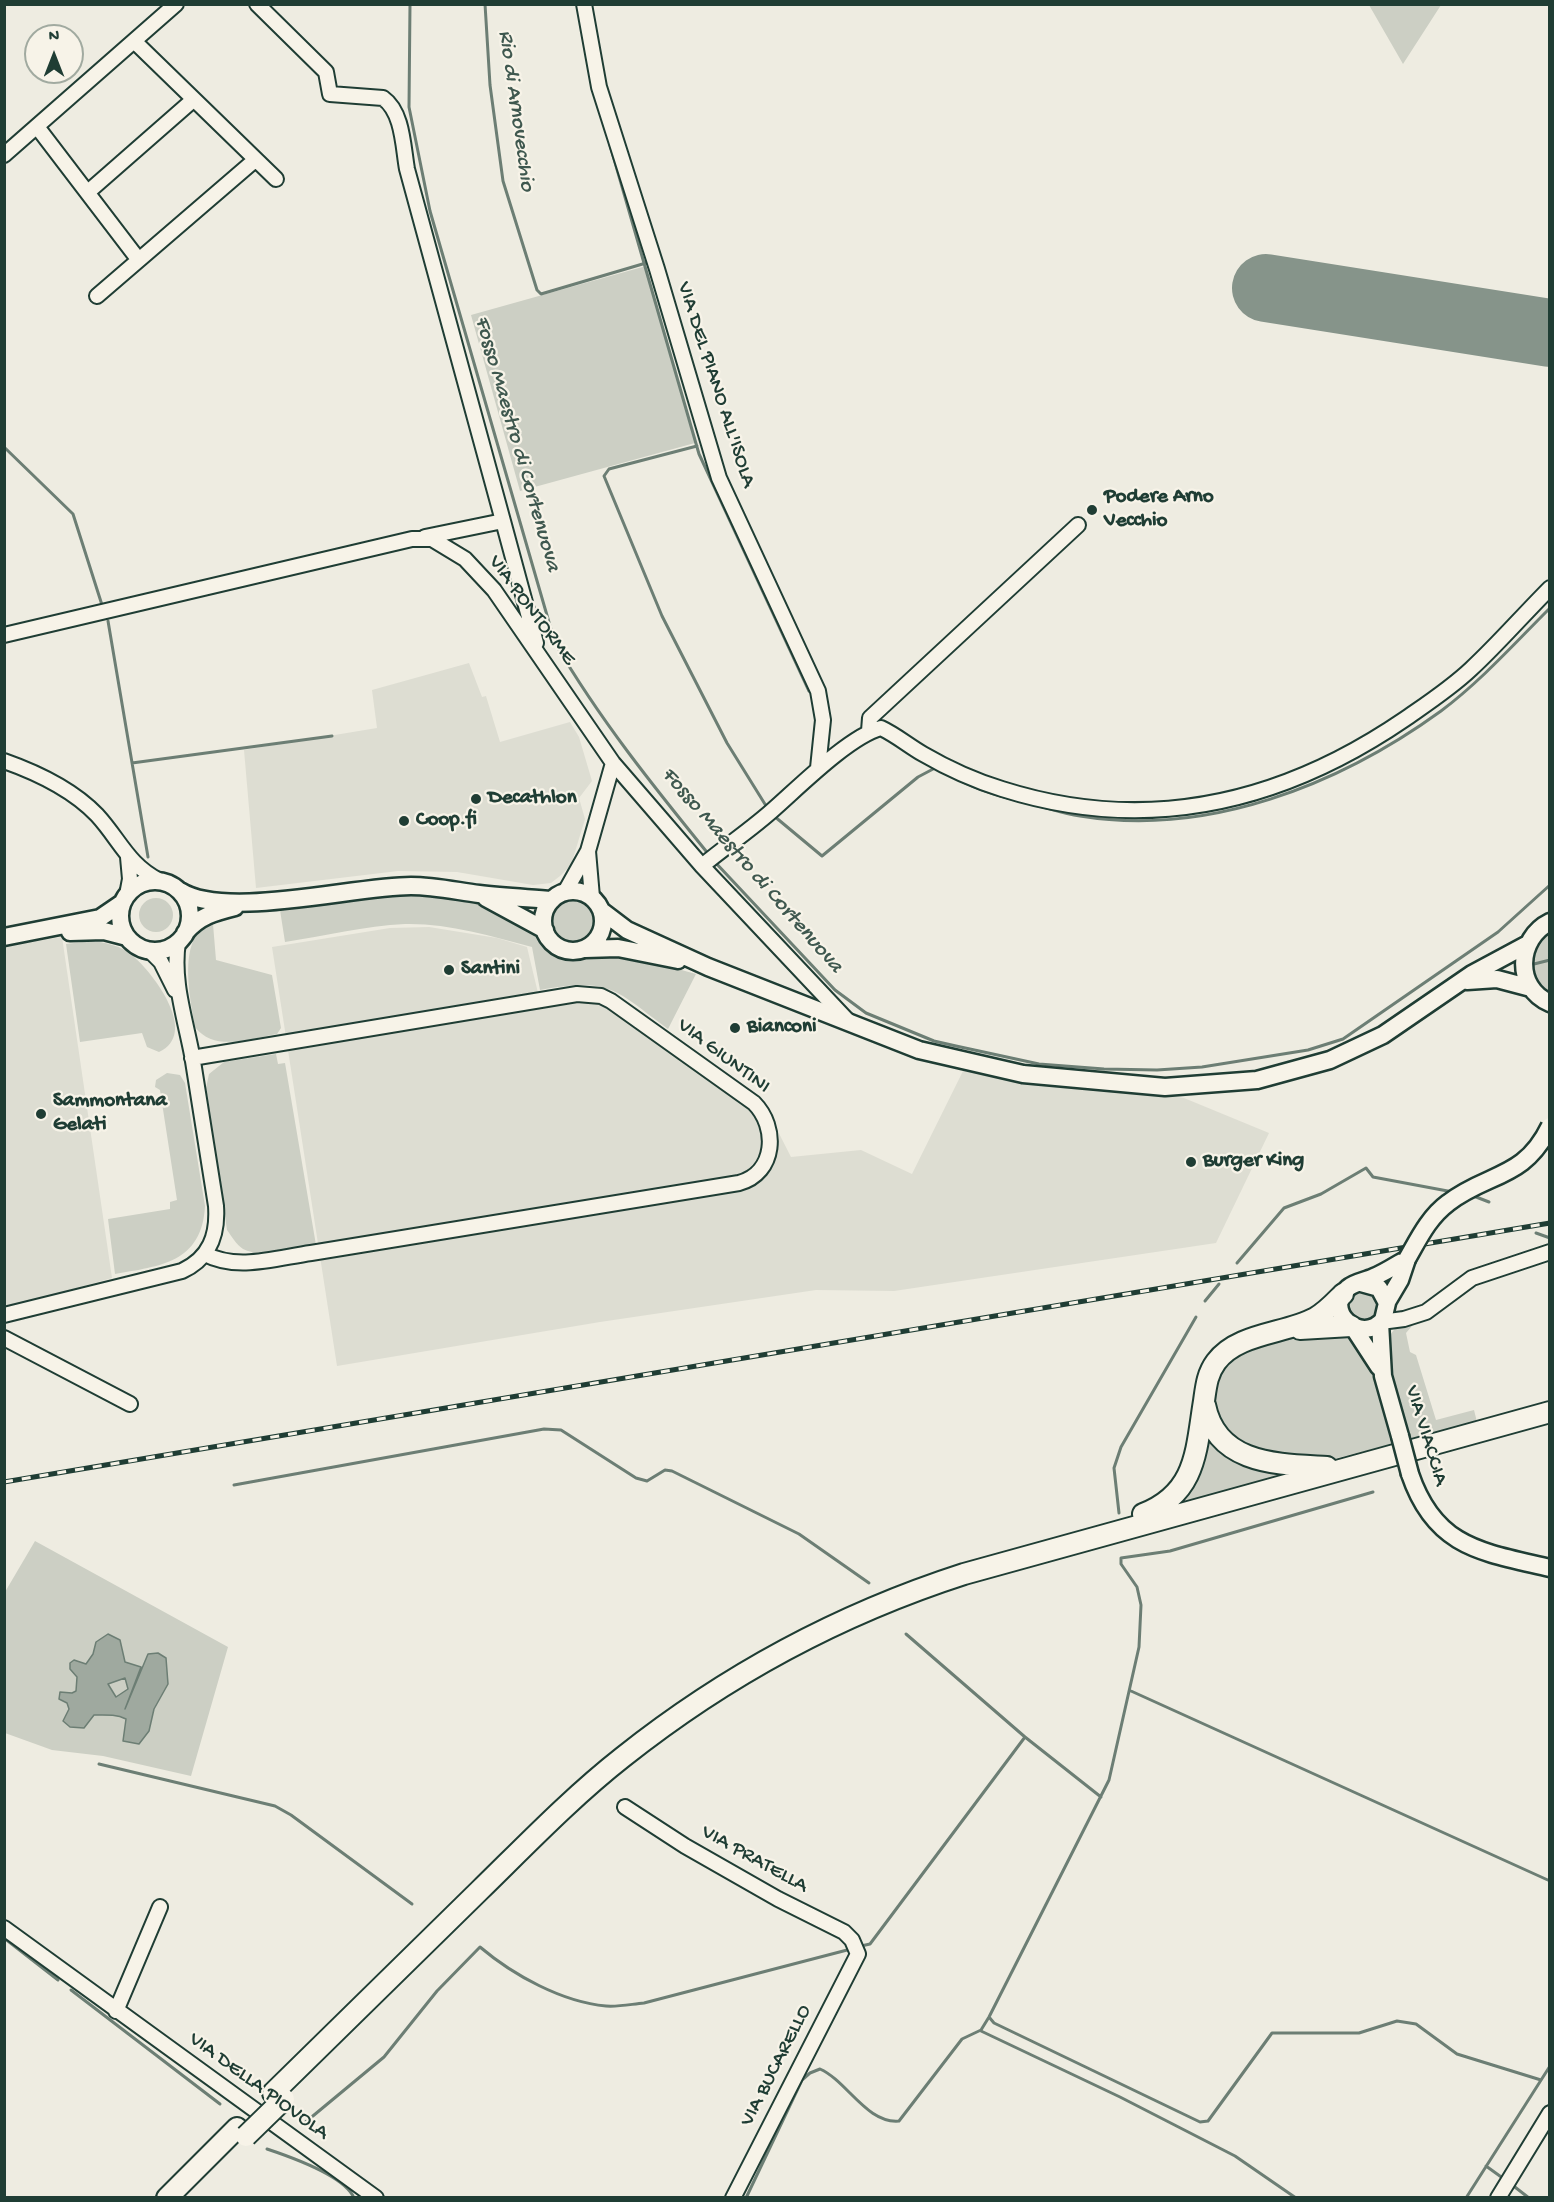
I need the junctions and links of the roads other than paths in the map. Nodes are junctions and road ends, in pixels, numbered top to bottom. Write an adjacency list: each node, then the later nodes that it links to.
1 (176, 4): 4 (street)
2 (256, 4): 13 (street)
3 (584, 4): 22 (street, VIA DEL PIANO ALL'ISOLA)
4 (134, 40): 5 (street); 6 (street)
5 (193, 100): 8 (street); 10 (street)
6 (34, 131): 7 (street); 10 (street)
7 (4, 155)
8 (255, 160): 9 (street); 11 (street)
9 (276, 179)
10 (88, 192): 11 (street)
11 (138, 259): 12 (street)
12 (97, 296)
13 (503, 521): 15 (street); 18 (street)
14 (1078, 525): 19 (street)
15 (412, 539): 17 (street, VIA PONTORME); 18 (street, VIA PONTORME)
16 (1550, 588): 19 (street)
17 (4, 635)
18 (538, 654): 21 (street, VIA PONTORME)
19 (869, 731): 22 (street)
20 (4, 761): 24 (street)
21 (613, 763): 23 (street); 25 (street, VIA PONTORME)
22 (818, 768): 25 (street)
23 (588, 851): 29 (street); 32 (street)
24 (128, 857): 26 (street); 30 (street)
25 (709, 860): 47 (street, VIA PONTORME)
26 (160, 881): 27 (main road); 30 (main road)
27 (180, 891): 31 (main road); 38 (main road)
28 (477, 893): 29 (main road); 31 (main road); 34 (main road)
29 (558, 896): 32 (main road); 34 (main road)
30 (125, 899): 35 (main road); 37 (main road)
31 (257, 903): 38 (main road)
32 (597, 904): 40 (main road); 42 (main road)
33 (1550, 922): 39 (main road)
34 (545, 930): 40 (main road)
35 (27, 934): 36 (main road); 37 (main road)
36 (4, 937)
37 (127, 937): 41 (main road)
38 (182, 937): 41 (main road); 45 (street)
39 (1526, 945): 43 (main road); 44 (main road)
40 (585, 949): 42 (main road)
41 (149, 950): 45 (street)
42 (708, 967): 47 (main road)
43 (1458, 983): 44 (main road); 47 (main road)
44 (1531, 988): 46 (main road)
45 (179, 997): 48 (street)
46 (1548, 1005)
47 (849, 1022)
48 (192, 1058): 51 (street); 51 (street, VIA GIUNTINI)
49 (1550, 1126): 52 (main road, bridge)
50 (1550, 1252): 57 (street)
51 (205, 1254): 56 (street)
52 (1407, 1259): 53 (main road); 55 (main road)
53 (1361, 1283): 54 (main road); 55 (main road)
54 (1343, 1294): 59 (main road); 60 (highway)
55 (1387, 1303): 57 (street); 58 (main road)
56 (4, 1315)
57 (1413, 1316): 58 (street)
58 (1381, 1322): 59 (main road); 62 (main road)
59 (1352, 1327): 60 (highway); 62 (main road)
60 (1277, 1332): 63 (highway)
61 (4, 1338): 64 (street)
62 (1383, 1376): 69 (main road, VIA VIACCIA, bridge)
63 (1204, 1400): 67 (highway); 68 (highway)
64 (130, 1404)
65 (1550, 1412): 67 (highway)
66 (1550, 1424): 75 (highway)
67 (1344, 1468): 68 (highway)
68 (1095, 1537): 75 (highway)
69 (1550, 1568)
70 (625, 1807): 73 (street, VIA PRATELLA)
71 (160, 1907): 74 (street)
72 (4, 1928): 74 (street, VIA DELLA PIOVOLA)
73 (858, 1954): 81 (street, VIA BUCARELLO)
74 (116, 2011): 80 (street, VIA DELLA PIOVOLA)
75 (279, 2096): 77 (highway)
76 (1550, 2113): 82 (street)
77 (242, 2132): 78 (highway); 79 (highway)
78 (167, 2198)
79 (184, 2198)
80 (376, 2198)
81 (733, 2198)
82 (1498, 2198)

